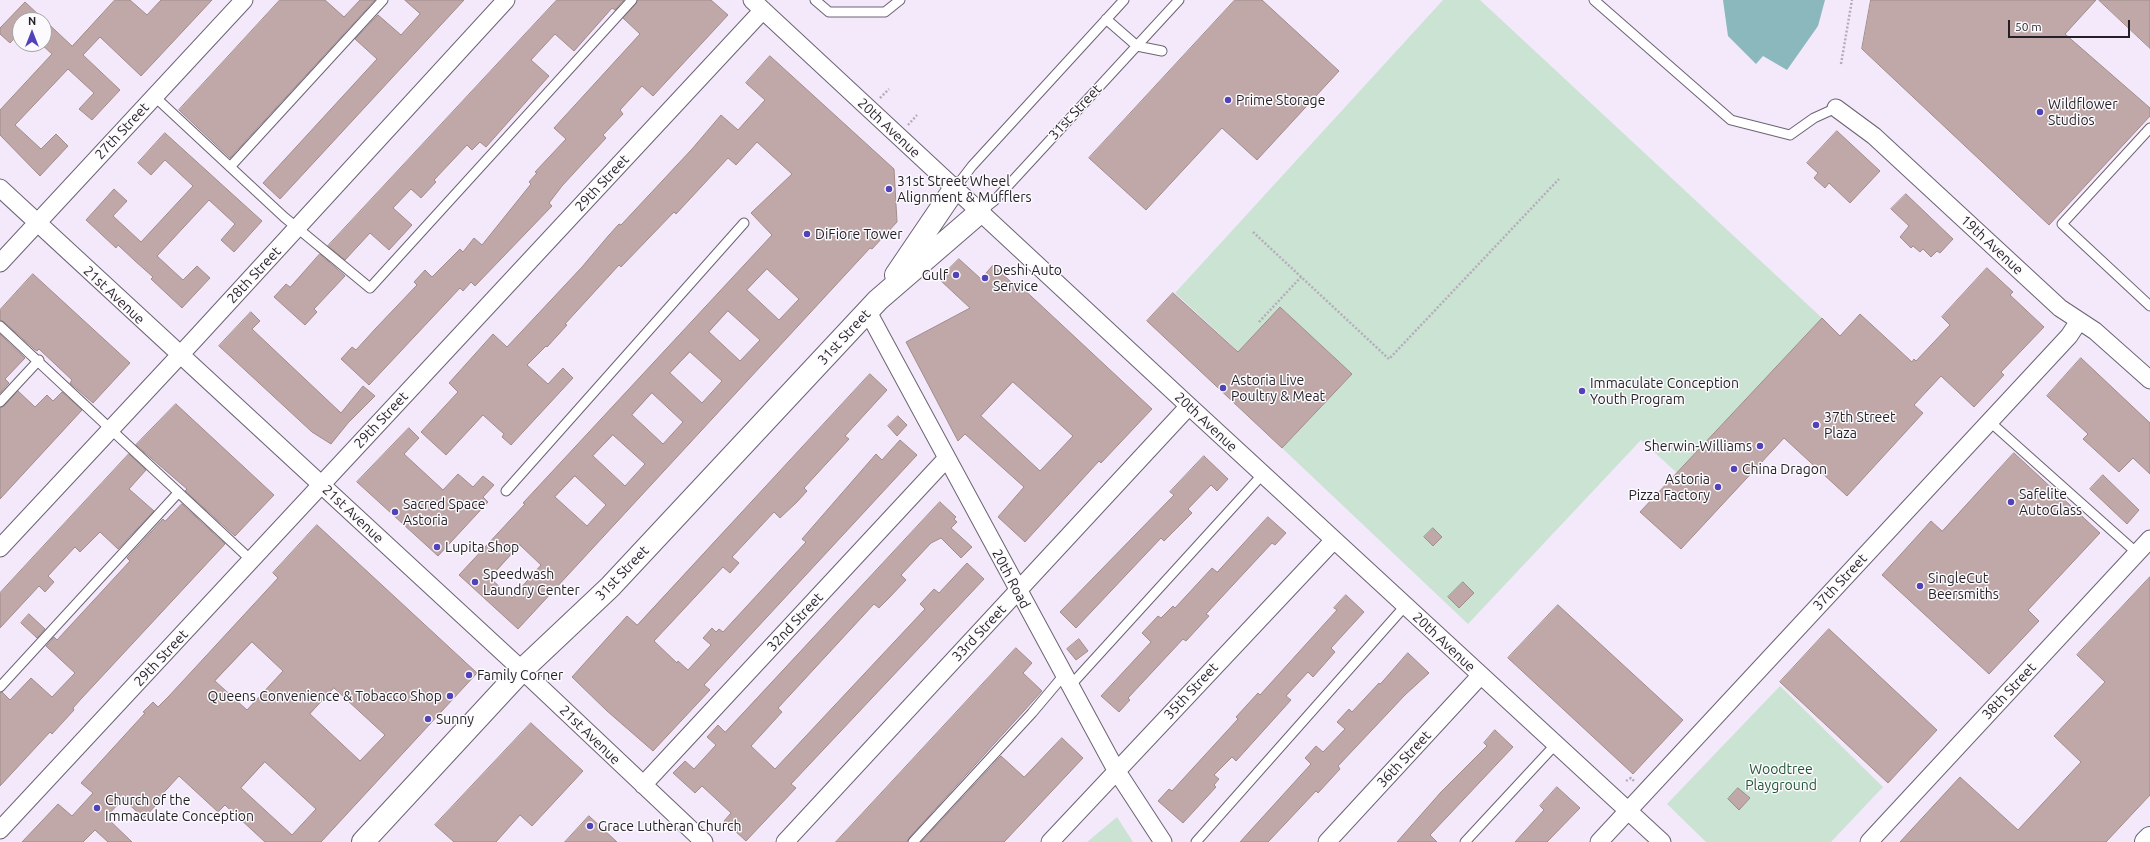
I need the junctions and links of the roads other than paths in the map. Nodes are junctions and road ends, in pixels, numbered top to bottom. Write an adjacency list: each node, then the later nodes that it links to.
1 (244, 0): 14 (street, 27th Street)
2 (383, 0): 17 (lane)
3 (506, 0): 23 (street, 28th Street)
4 (632, 0): 23 (lane)
5 (815, 0): 6 (lane)
6 (900, 0)
7 (1124, 0): 11 (lane, 31st Street)
8 (1180, 0): 12 (lane, 31st Street)
9 (1594, 0): 15 (lane)
10 (757, 5): 19 (street, 20th Avenue); 38 (street, 29th Street)
11 (1106, 19): 12 (lane); 19 (lane, 31st Street)
12 (1137, 46): 13 (lane); 20 (lane, 31st Street)
13 (1162, 51)
14 (154, 96): 17 (lane); 21 (street, 27th Street)
15 (1836, 108): 27 (street, 19th Avenue)
16 (2150, 128): 26 (lane)
17 (230, 167): 23 (lane)
18 (0, 188): 21 (street, 21st Avenue)
19 (955, 188): 20 (street, 20th Avenue); 25 (street, 31st Street)
20 (980, 212): 25 (street, 31st Street); 33 (street, 20th Avenue)
21 (37, 222): 24 (street, 27th Street); 29 (street, 21st Avenue)
22 (744, 223): 39 (lane)
23 (298, 228): 29 (street, 28th Street)
24 (0, 264)
25 (873, 306): 36 (street, 20th Road); 48 (street, 31st Street)
26 (2150, 306)
27 (2079, 321): 31 (street, 19th Avenue); 34 (street, 37th Street)
28 (0, 326): 30 (lane)
29 (179, 355): 35 (street, 28th Street); 38 (street, 21st Avenue)
30 (39, 360): 32 (lane); 35 (lane)
31 (2150, 380)
32 (0, 402)
33 (1189, 406): 37 (street, 20th Avenue); 46 (street, 33rd Street)
34 (1989, 421): 44 (lane); 55 (street, 37th Street)
35 (111, 428): 40 (lane); 43 (street, 28th Street)
36 (947, 458): 46 (street, 20th Road); 54 (street, 32nd Street)
37 (1263, 474): 42 (street, 20th Avenue); 50 (lane)
38 (321, 485): 45 (street, 29th Street); 48 (street, 21st Avenue)
39 (506, 491)
40 (178, 494): 45 (lane); 51 (lane)
41 (2150, 539): 44 (street, 38th Street)
42 (1334, 540): 47 (street, 20th Avenue); 53 (street, 35th Street)
43 (0, 548)
44 (2137, 554): 69 (street, 38th Street)
45 (251, 560): 56 (street, 29th Street)
46 (1018, 591): 50 (street, 20th Road); 60 (street, 33rd Street)
47 (1405, 606): 49 (street, 20th Avenue); 64 (lane)
48 (522, 670): 54 (street, 21st Avenue); 58 (street, 31st Street)
49 (1480, 675): 52 (street, 20th Avenue); 65 (street, 36th Street)
50 (1067, 681): 53 (street, 20th Road); 61 (lane)
51 (0, 687)
52 (1555, 744): 55 (street, 20th Avenue); 66 (lane)
53 (1116, 770): 62 (street, 35th Street); 63 (street, 20th Road)
54 (642, 785): 59 (street, 21st Avenue)
55 (1628, 811): 67 (street, 37th Street); 68 (street, 20th Avenue)
56 (0, 830)
57 (2150, 838): 70 (street)
58 (363, 842)
59 (704, 842)
60 (786, 842)
61 (913, 842)
62 (1050, 842)
63 (1163, 842)
64 (1196, 842)
65 (1327, 842)
66 (1465, 842)
67 (1599, 842)
68 (1662, 842)
69 (1869, 842)
70 (2146, 842)

